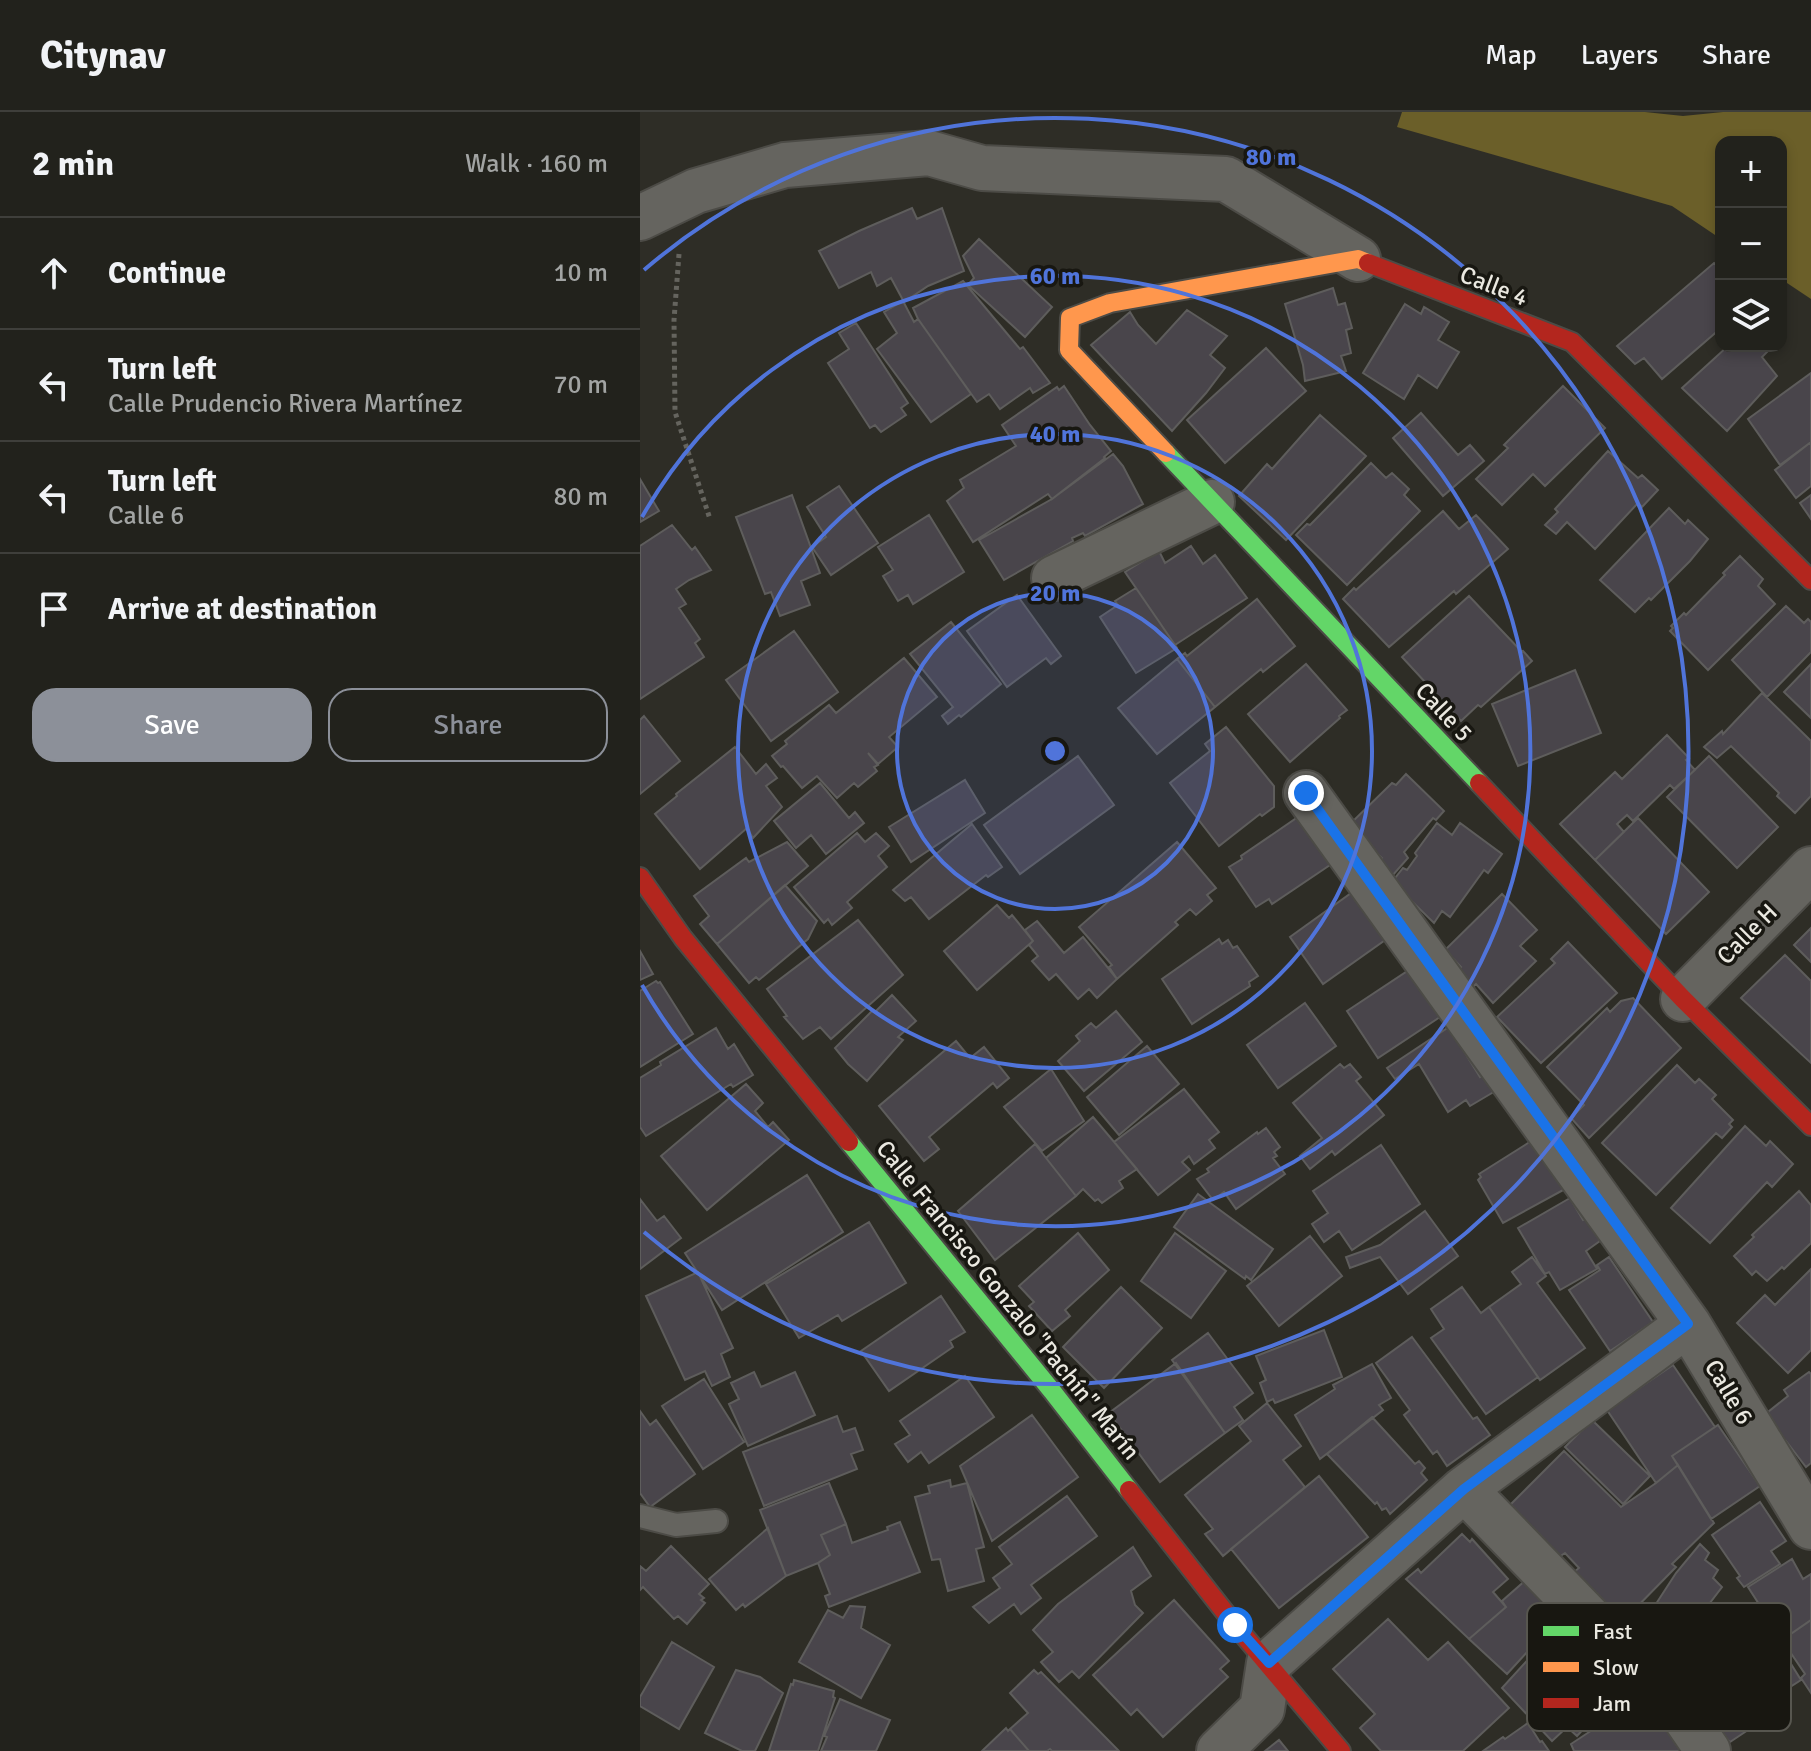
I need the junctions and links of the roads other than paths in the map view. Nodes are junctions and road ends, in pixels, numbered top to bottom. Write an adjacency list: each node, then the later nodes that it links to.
1 (640, 218): 2 (street)
2 (1358, 259): 3 (street, Calle 5); 5 (street, Calle 4)
3 (1212, 502): 4 (street); 9 (street, Calle 5)
4 (1054, 578)
5 (1811, 580)
6 (1306, 793): 11 (street, Calle 6)
7 (1811, 869): 9 (street, Calle H)
8 (640, 877): 17 (street, Calle Francisco Gonzalo "Pachín" Marín)
9 (1683, 999): 10 (street, Calle 5)
10 (1811, 1126)
11 (1688, 1324): 12 (street); 15 (street, Calle 6)
12 (1464, 1489): 16 (street); 17 (street)
13 (640, 1516): 14 (lane)
14 (716, 1521)
15 (1811, 1527)
16 (1574, 1603)
17 (1269, 1663): 19 (street); 20 (street, Calle Francisco Gonzalo "Pachín" Marín)
18 (1694, 1731): 21 (street)
19 (1219, 1751)
20 (1341, 1751)
21 (1708, 1751)

